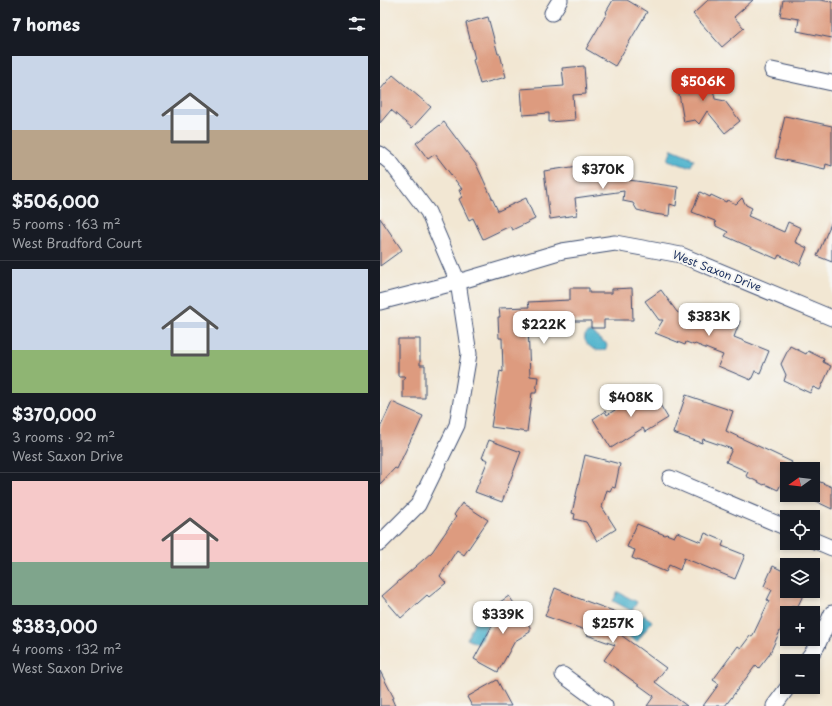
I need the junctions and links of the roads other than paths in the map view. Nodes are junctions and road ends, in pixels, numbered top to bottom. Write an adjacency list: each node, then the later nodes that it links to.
1 (772, 70): 2 (street)
2 (832, 83)
3 (380, 154): 4 (street)
4 (458, 282): 5 (street, West Saxon Drive); 6 (street, West Saxon Drive); 9 (street)
5 (380, 302)
6 (832, 318)
7 (670, 478): 8 (street)
8 (780, 525)
9 (380, 543)
10 (820, 543): 11 (street)
11 (832, 548)
12 (832, 613): 13 (street)
13 (811, 654)
14 (563, 675): 16 (street)
15 (783, 694): 17 (street)
16 (605, 706)
17 (774, 706)

